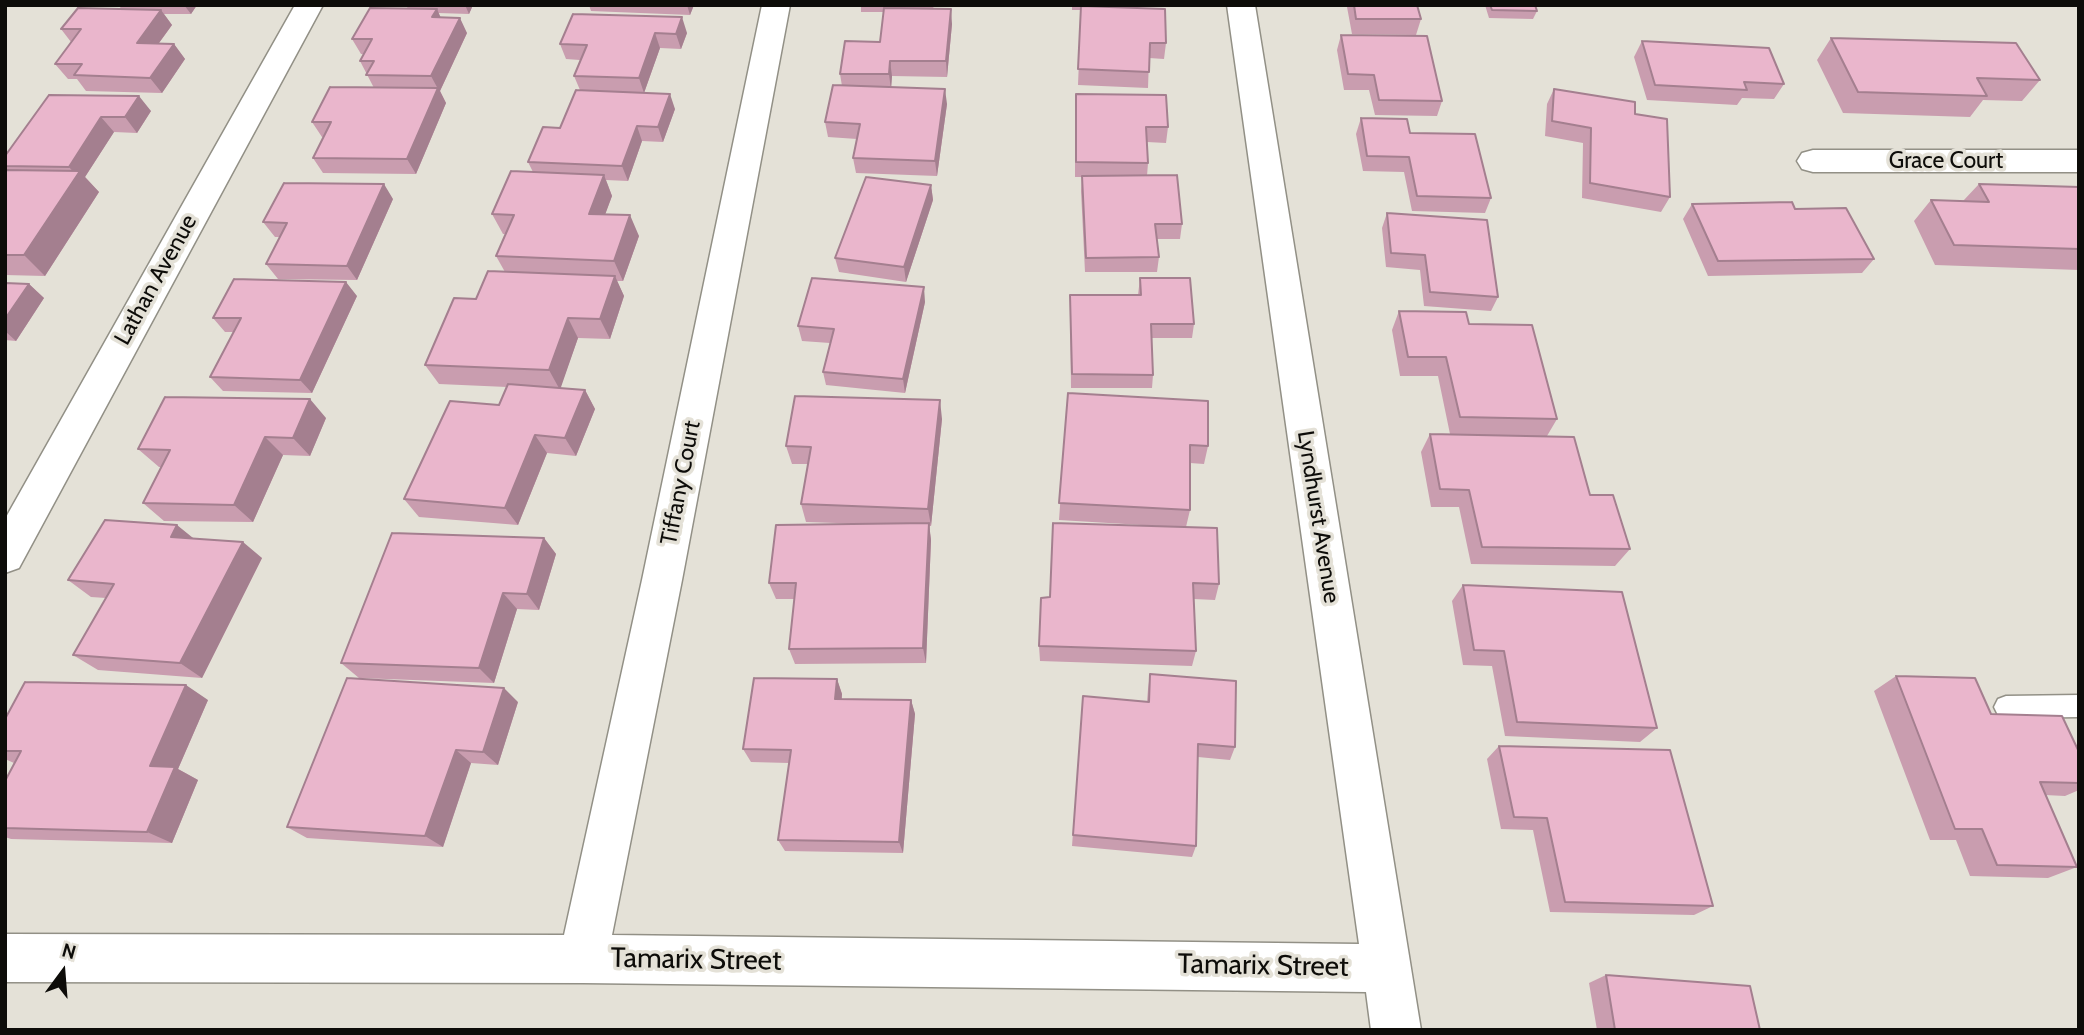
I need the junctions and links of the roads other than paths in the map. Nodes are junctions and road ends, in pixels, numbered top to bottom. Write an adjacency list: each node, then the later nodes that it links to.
1 (309, 5): 6 (street, Lathan Avenue)
2 (775, 5): 10 (street, Tiffany Court)
3 (1241, 5): 11 (street, Lyndhurst Avenue)
4 (1813, 161): 5 (street, Grace Court)
5 (2079, 161)
6 (5, 556)
7 (2079, 706): 8 (lane)
8 (2006, 707)
9 (5, 958): 10 (street, Tamarix Street)
10 (583, 959): 11 (street, Tamarix Street)
11 (1387, 968): 12 (street, Lyndhurst Avenue)
12 (1396, 1030)

